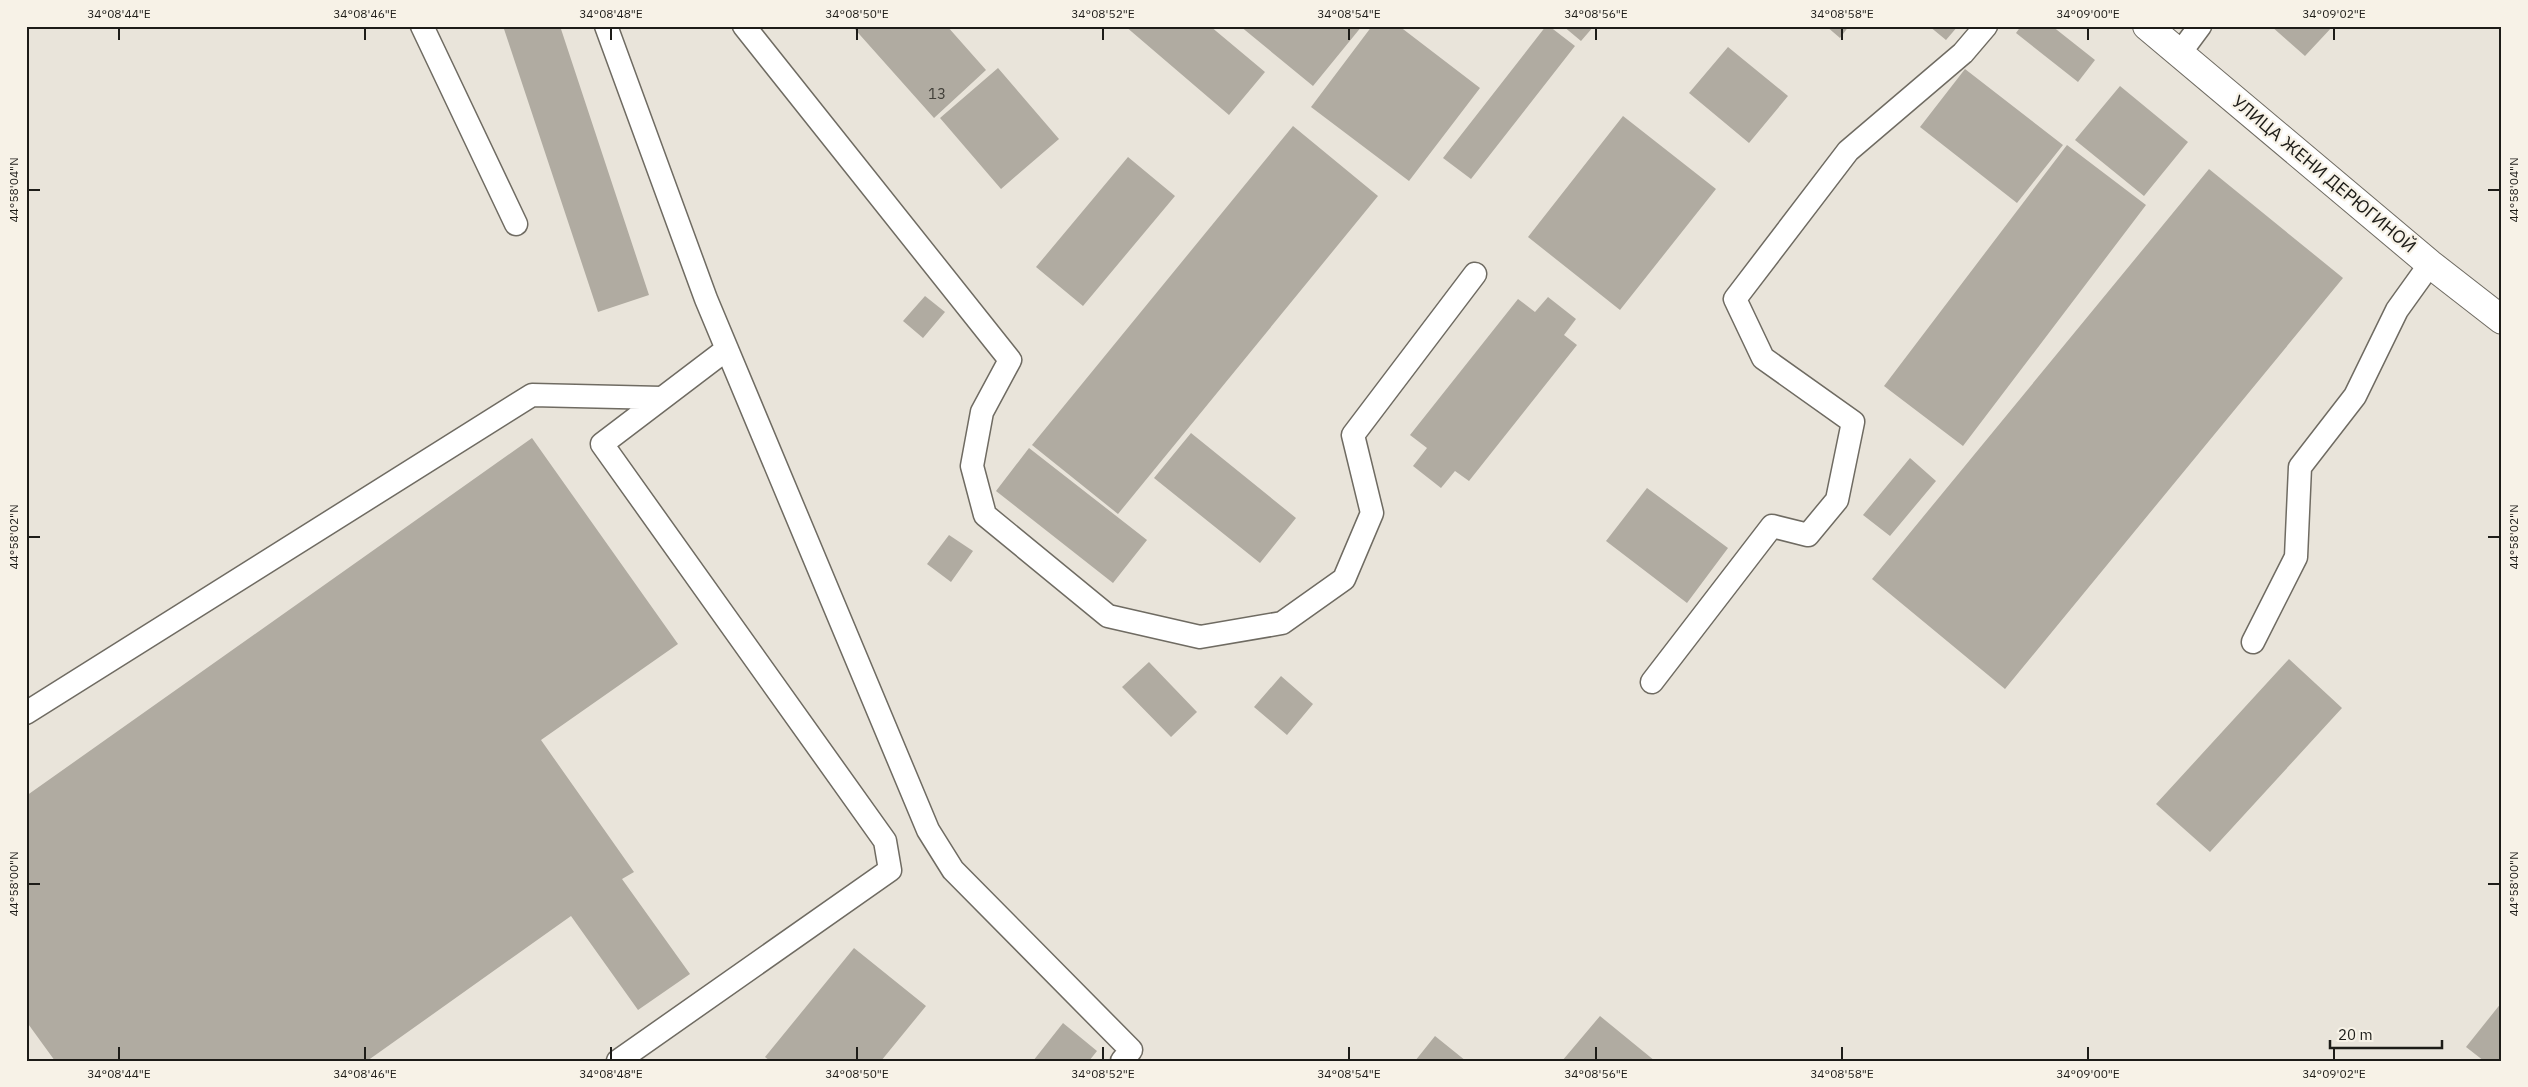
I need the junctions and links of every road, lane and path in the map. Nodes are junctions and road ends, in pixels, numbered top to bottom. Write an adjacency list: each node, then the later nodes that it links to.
1 (422, 26): 8 (lane)
2 (606, 26): 12 (lane)
3 (744, 26): 10 (lane)
4 (1986, 26): 15 (lane)
5 (2147, 26): 7 (street, УЛИЦА ЖЕНИ ДЕРЮГИНОЙ)
6 (2200, 26): 7 (lane)
7 (2180, 53): 9 (street, УЛИЦА ЖЕНИ ДЕРЮГИНОЙ)
8 (516, 224)
9 (2430, 264): 11 (street, УЛИЦА ЖЕНИ ДЕРЮГИНОЙ); 14 (lane)
10 (1475, 274)
11 (2502, 320)
12 (727, 349): 13 (lane); 18 (lane)
13 (662, 398): 16 (lane); 17 (lane)
14 (2253, 642)
15 (1652, 682)
16 (26, 713)
17 (618, 1061)
18 (1122, 1061)

